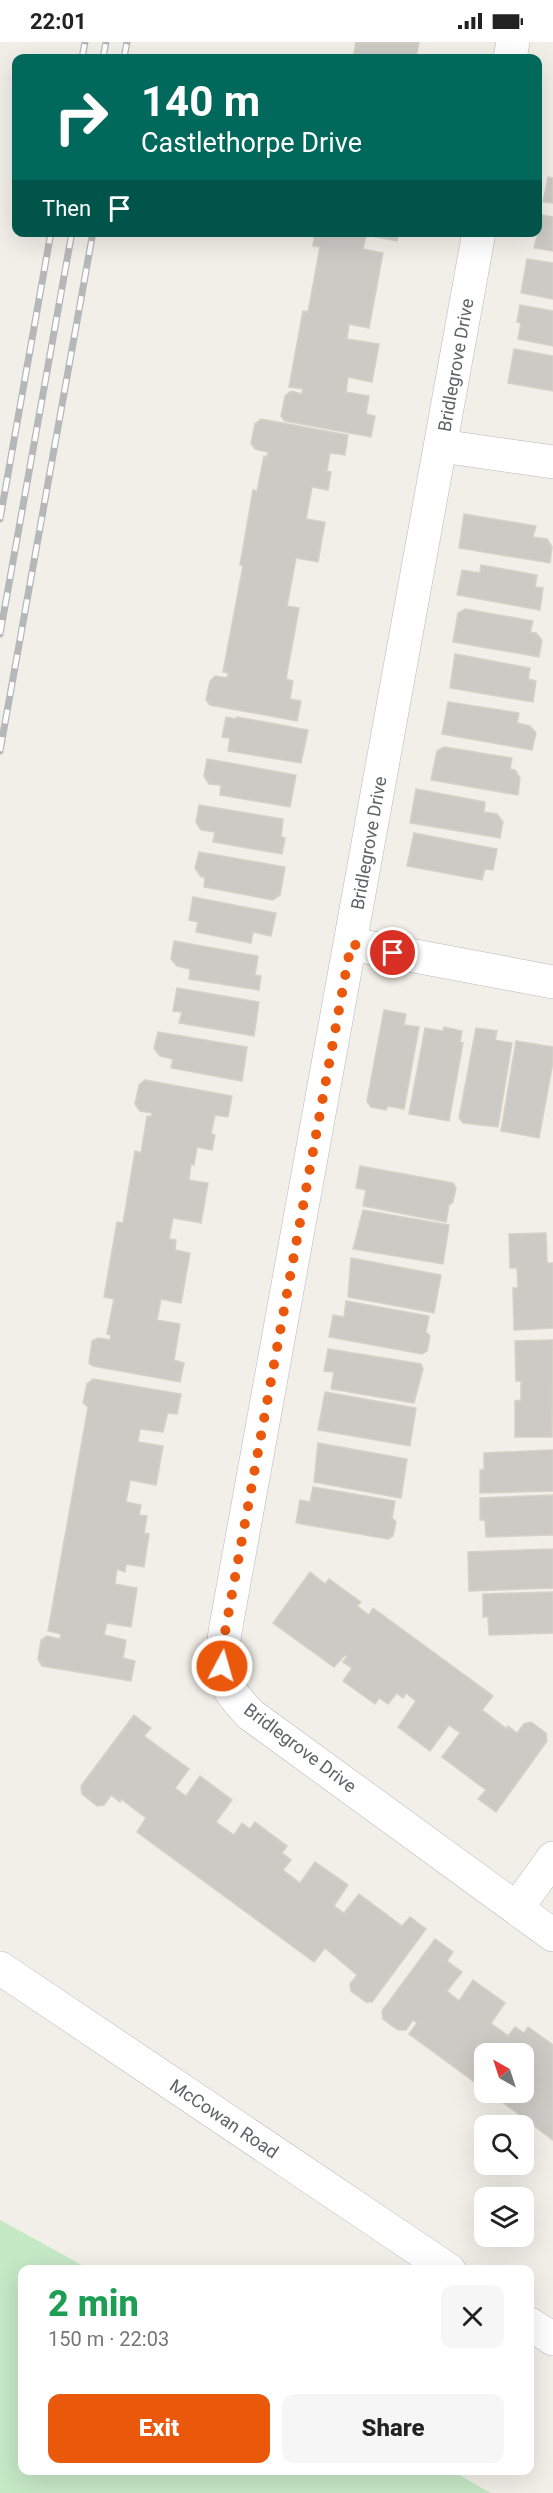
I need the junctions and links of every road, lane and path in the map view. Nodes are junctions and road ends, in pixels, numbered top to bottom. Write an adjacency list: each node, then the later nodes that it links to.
1 (478, 237): 2 (street, Bridlegrove Drive)
2 (441, 446): 3 (street); 4 (street, Bridlegrove Drive)
3 (553, 462)
4 (351, 944): 5 (street); 7 (street, Bridlegrove Drive)
5 (553, 982)
6 (553, 1858): 7 (street)
7 (516, 1908): 8 (street, Bridlegrove Drive)
8 (553, 1935)
9 (0, 1968): 10 (street, McCowan Road)
10 (442, 2265)
11 (534, 2327): 12 (street)
12 (553, 2339)

